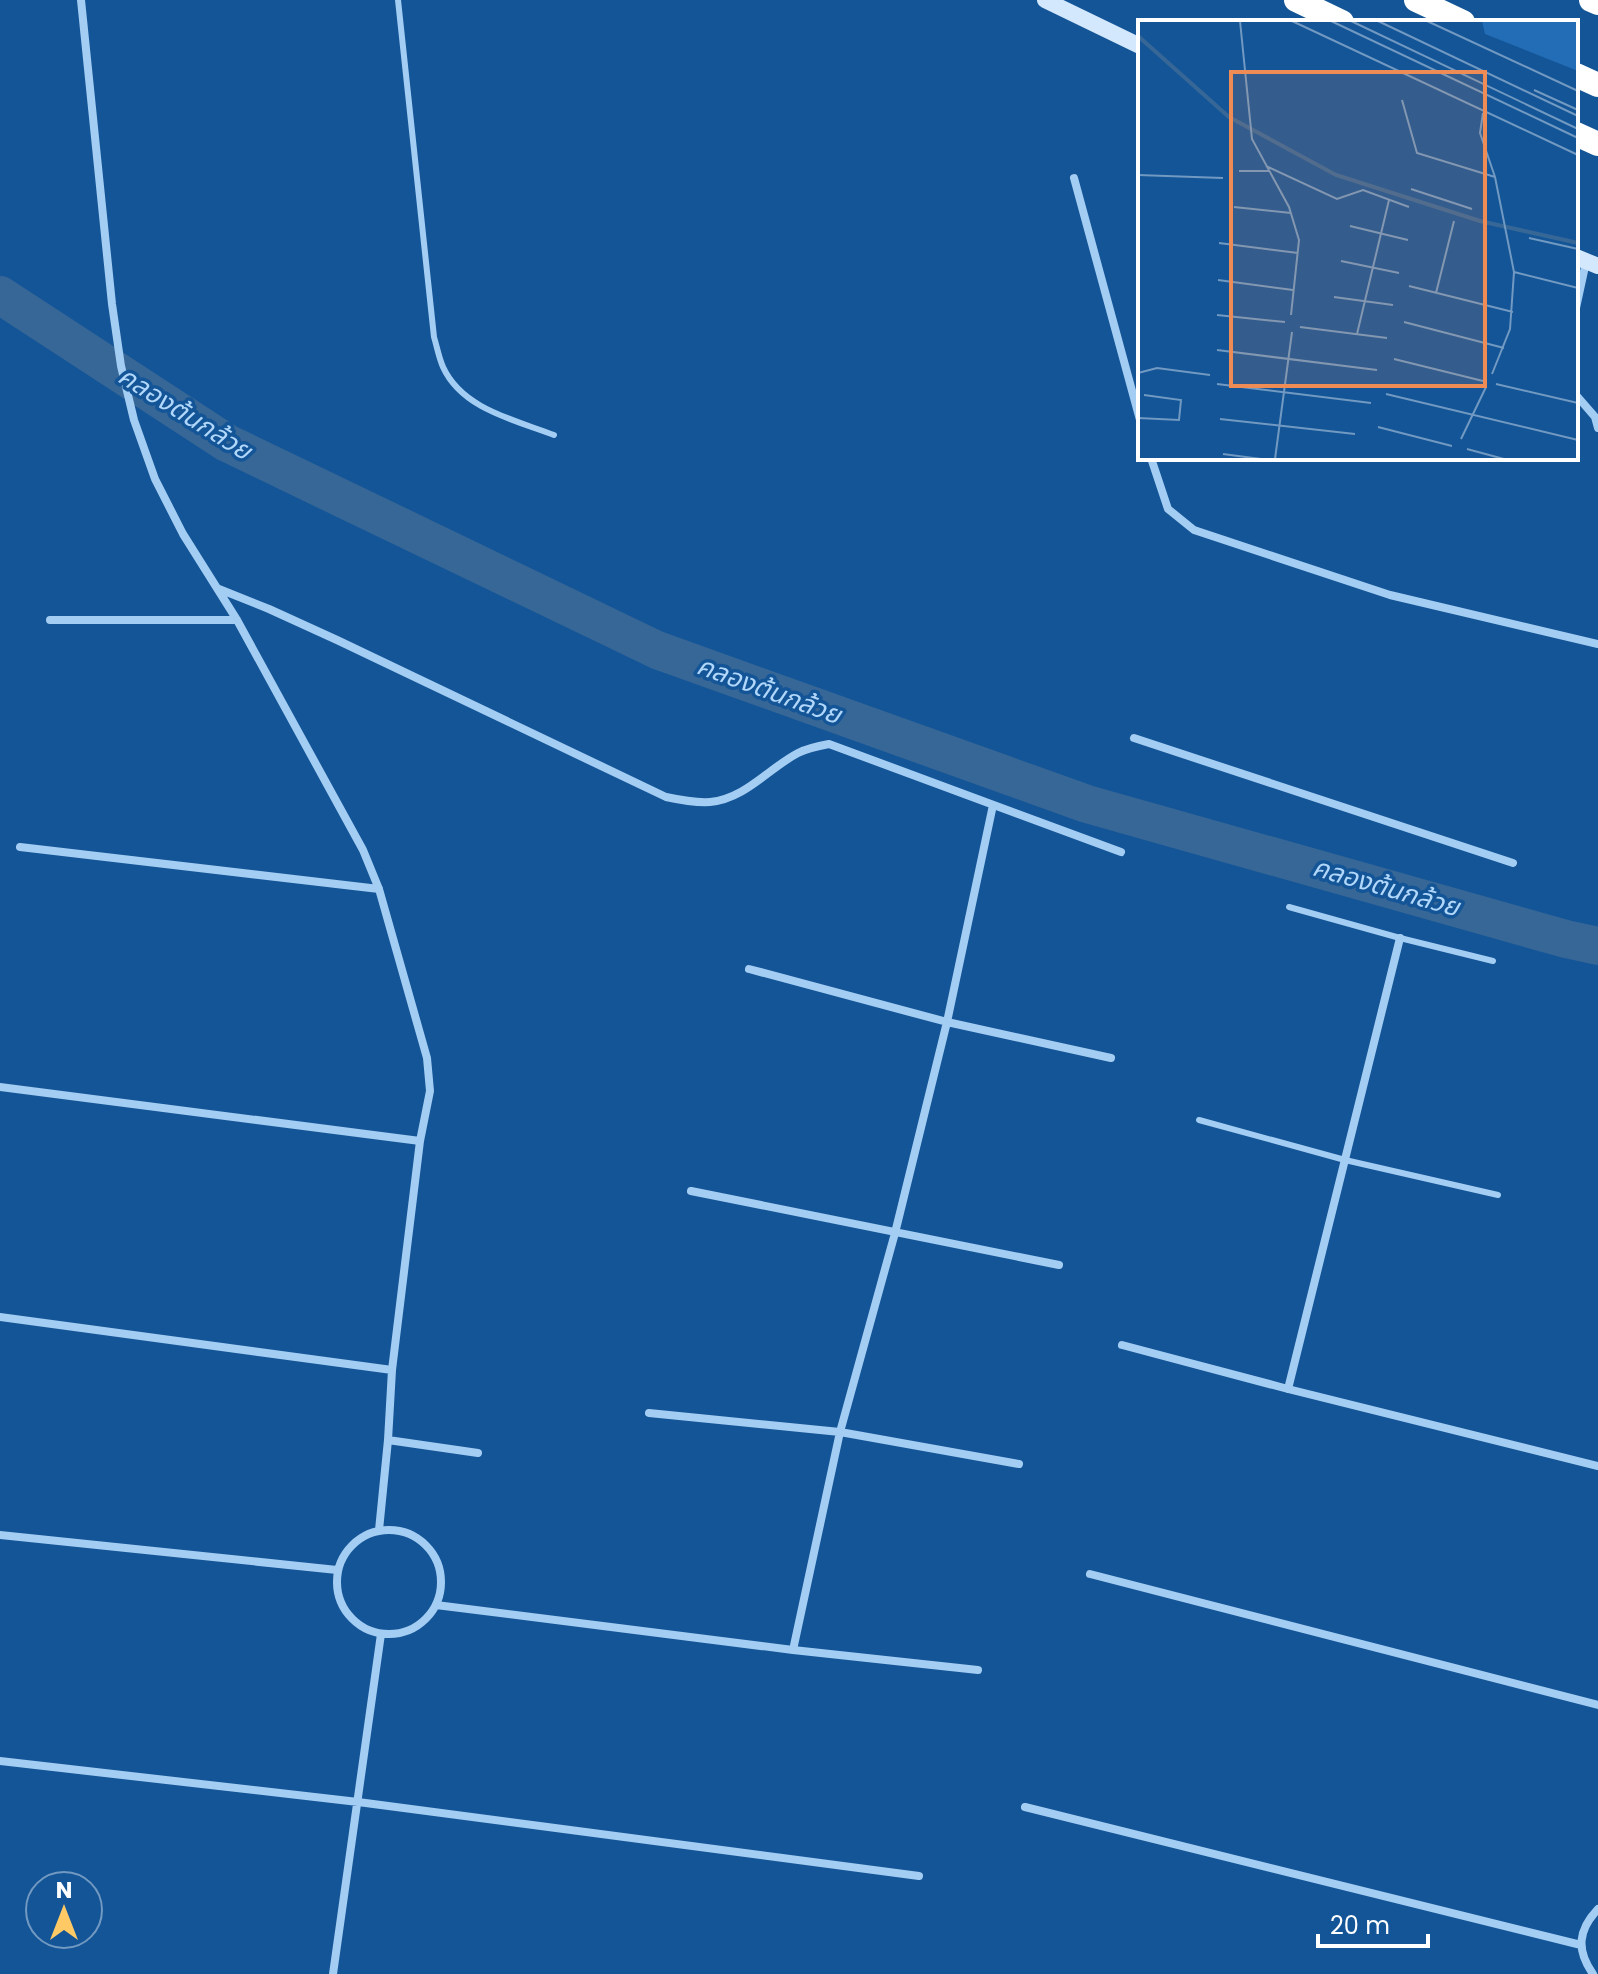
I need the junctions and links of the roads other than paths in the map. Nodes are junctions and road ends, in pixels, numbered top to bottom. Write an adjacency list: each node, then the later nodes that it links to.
1 (81, 0): 24 (street)
2 (398, 0): 22 (lane)
3 (1045, 0): 10 (main road)
4 (1296, 0): 8 (highway)
5 (1416, 0): 9 (highway)
6 (1591, 0): 7 (highway)
7 (1598, 3)
8 (1338, 20)
9 (1459, 20)
10 (1138, 45)
11 (1578, 76): 12 (highway)
12 (1598, 85)
13 (1578, 135): 14 (highway)
14 (1598, 144)
15 (1074, 178): 19 (street)
16 (1587, 261): 17 (street)
17 (1578, 299)
18 (1578, 397): 20 (street)
19 (1138, 413)
20 (1596, 416): 21 (street)
21 (1598, 428)
22 (554, 435)
23 (1152, 460): 27 (street)
24 (218, 589): 26 (street); 29 (street)
25 (50, 620): 26 (street)
26 (237, 620): 33 (street)
27 (1598, 644)
28 (1134, 738): 32 (street)
29 (993, 805): 31 (street); 38 (street)
30 (20, 847): 33 (street)
31 (1121, 852)
32 (1513, 863)
33 (379, 889): 42 (street)
34 (1289, 907): 35 (lane)
35 (1400, 938): 36 (lane); 43 (street)
36 (1493, 961)
37 (749, 969): 38 (street)
38 (947, 1022): 39 (street); 46 (street)
39 (1111, 1058)
40 (0, 1087): 42 (street)
41 (1199, 1120): 43 (lane)
42 (420, 1141): 50 (street)
43 (1345, 1160): 45 (lane); 51 (street)
44 (691, 1191): 46 (street)
45 (1498, 1195)
46 (895, 1233): 47 (street); 53 (street)
47 (1059, 1265)
48 (0, 1317): 50 (street)
49 (1122, 1345): 51 (street)
50 (392, 1370): 54 (street)
51 (1288, 1389): 57 (street)
52 (649, 1413): 53 (street)
53 (840, 1432): 56 (street); 64 (street)
54 (388, 1440): 55 (street); 58 (street)
55 (478, 1453)
56 (1019, 1464)
57 (1598, 1466)
58 (379, 1530): 60 (street); 62 (street)
59 (0, 1535): 60 (street)
60 (337, 1570): 63 (street)
61 (1090, 1574): 66 (street)
62 (436, 1605): 63 (street); 64 (street)
63 (381, 1634): 68 (street)
64 (793, 1650): 65 (street)
65 (978, 1670)
66 (1598, 1705)
67 (0, 1761): 68 (street)
68 (358, 1802): 70 (street); 73 (street)
69 (1025, 1807): 72 (street)
70 (919, 1876)
71 (1598, 1909): 72 (street)
72 (1581, 1945): 74 (street)
73 (333, 1974)
74 (1593, 1974)

